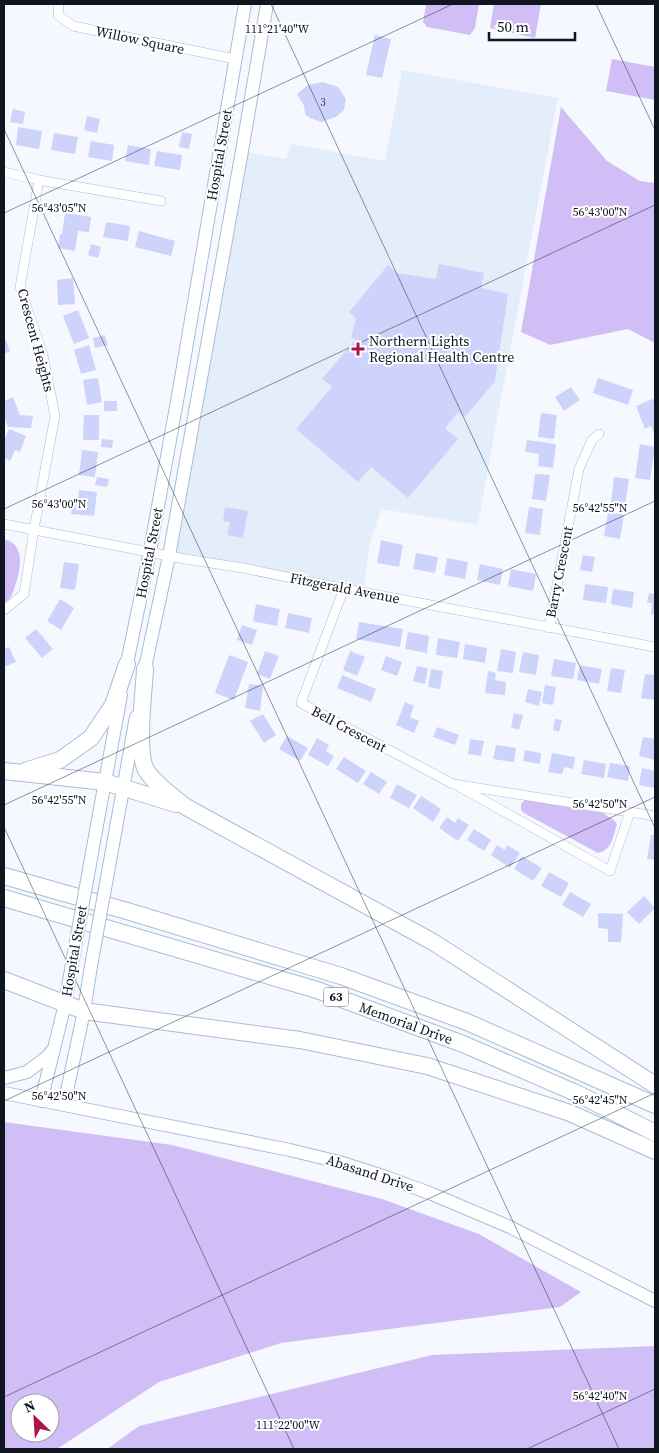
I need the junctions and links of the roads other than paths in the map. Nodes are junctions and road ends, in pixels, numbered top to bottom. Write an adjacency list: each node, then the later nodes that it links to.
1 (59, 4): 4 (street, Willow Square)
2 (245, 4): 4 (main road, Hospital Street)
3 (267, 4): 12 (main road, Hospital Street)
4 (235, 59): 11 (main road, Hospital Street)
5 (4, 172): 6 (street)
6 (39, 180): 7 (street); 10 (street, Crescent Heights)
7 (161, 201)
8 (599, 434): 15 (street, Barry Crescent)
9 (4, 524): 10 (street)
10 (34, 530): 11 (street, Fitzgerald Avenue); 14 (street, Crescent Heights)
11 (150, 551): 12 (street, Fitzgerald Avenue); 17 (main road, Hospital Street)
12 (169, 556): 13 (street, Fitzgerald Avenue); 18 (main road, Hospital Street)
13 (344, 588): 15 (street, Fitzgerald Avenue); 21 (street, Bell Crescent)
14 (4, 610)
15 (549, 628): 16 (street, Fitzgerald Avenue)
16 (655, 647)
17 (127, 664): 19 (highway); 20 (main road, Hospital Street)
18 (145, 669): 22 (main road, Hospital Street); 23 (highway)
19 (12, 772): 20 (highway)
20 (105, 782): 22 (highway); 29 (main road, Hospital Street, bridge)
21 (454, 784): 24 (street, Bell Crescent); 24 (street, Bell Crescent)
22 (123, 788): 23 (highway); 30 (main road, Hospital Street, bridge)
23 (186, 807): 33 (highway)
24 (630, 812): 25 (street, Bell Crescent)
25 (655, 816)
26 (4, 876): 37 (highway, Memorial Drive / 63)
27 (4, 898): 38 (highway, Memorial Drive / 63)
28 (4, 980): 29 (highway)
29 (65, 1004): 30 (highway); 31 (main road, Hospital Street)
30 (84, 1011): 36 (main road); 39 (highway)
31 (54, 1048): 32 (main road); 35 (main road, Hospital Street)
32 (4, 1078)
33 (655, 1085)
34 (4, 1093): 35 (main road, Abasand Drive)
35 (41, 1100): 36 (main road, Abasand Drive)
36 (64, 1105): 40 (main road, Abasand Drive)
37 (655, 1105)
38 (655, 1132)
39 (655, 1151)
40 (655, 1301)

